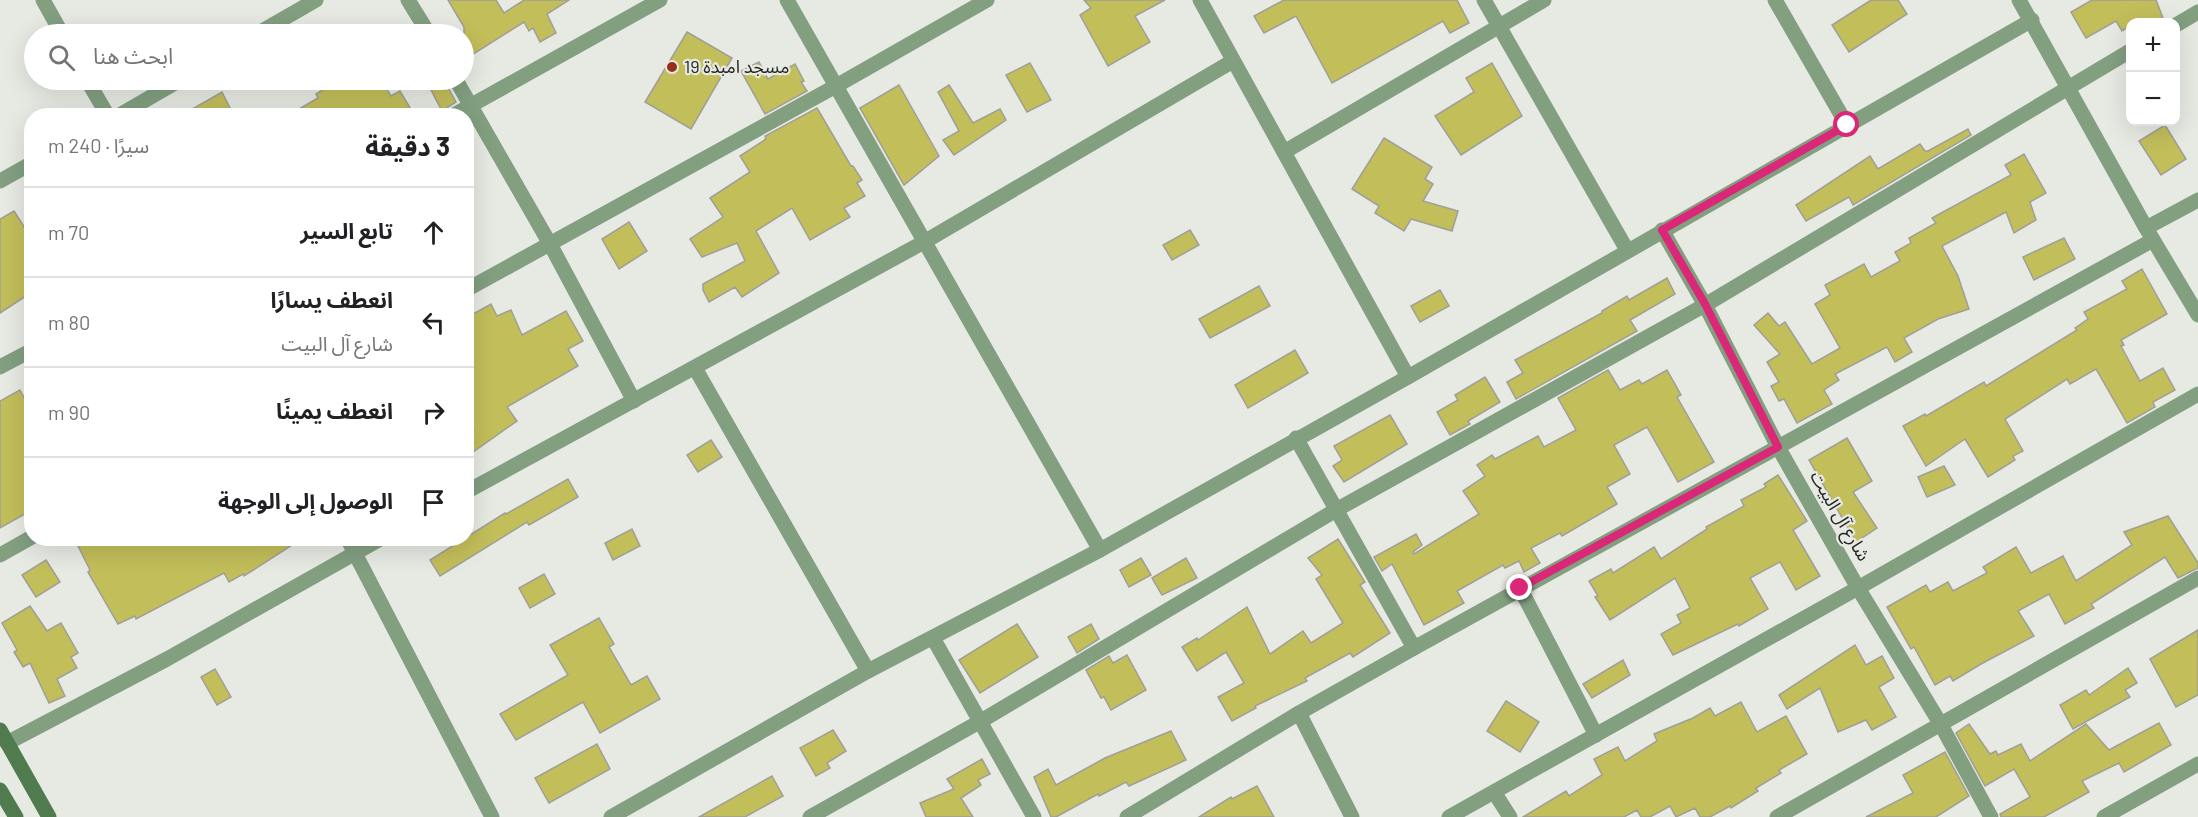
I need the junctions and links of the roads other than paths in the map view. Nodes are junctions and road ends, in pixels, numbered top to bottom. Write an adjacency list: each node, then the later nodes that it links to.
1 (43, 0): 15 (street)
2 (316, 0): 16 (street)
3 (408, 0): 17 (street)
4 (660, 0): 26 (street)
5 (787, 0): 21 (street)
6 (987, 0): 21 (street)
7 (1200, 0): 20 (street)
8 (1484, 0): 18 (street)
9 (1544, 0): 18 (street)
10 (1775, 0): 32 (street)
11 (2019, 0): 13 (street)
12 (2198, 12): 14 (street)
13 (2032, 20): 22 (street); 32 (street)
14 (2180, 22)
15 (56, 24)
16 (274, 24)
17 (423, 24)
18 (1498, 26): 33 (street); 41 (street)
19 (2126, 53): 22 (street)
20 (1233, 61): 33 (street); 39 (street)
21 (836, 86): 39 (street); 40 (street)
22 (2069, 88): 38 (street); 43 (street)
23 (93, 90): 27 (street)
24 (163, 90): 28 (street)
25 (462, 90): 26 (street)
26 (472, 105): 29 (street); 30 (street)
27 (103, 108)
28 (132, 108)
29 (467, 108)
30 (474, 108)
31 (474, 109): 40 (street)
32 (1847, 125): 37 (street)
33 (1284, 152): 48 (street)
34 (24, 168): 35 (street)
35 (0, 181)
36 (2198, 200): 38 (street)
37 (1662, 230): 41 (street); 43 (street, شارع آل البيت)
38 (2149, 234): 44 (street); 52 (street)
39 (924, 242): 47 (street); 58 (street)
40 (549, 244): 42 (street); 50 (street)
41 (1627, 250): 48 (street)
42 (474, 286)
43 (1705, 304): 52 (street, شارع آل البيت); 54 (street)
44 (2198, 315)
45 (24, 354): 46 (street)
46 (0, 367)
47 (695, 368): 50 (street); 66 (street)
48 (1408, 377): 51 (street)
49 (2198, 394): 63 (street)
50 (634, 401): 53 (street)
51 (1296, 438): 54 (street); 58 (street)
52 (1778, 447): 62 (street); 63 (street, شارع آل البيت)
53 (474, 488)
54 (1336, 510): 65 (street); 68 (street)
55 (24, 542): 60 (street)
56 (351, 546): 59 (street)
57 (368, 546): 59 (street)
58 (1100, 550): 64 (street)
59 (355, 553): 71 (street); 77 (street)
60 (0, 555)
61 (2198, 578): 69 (street)
62 (1520, 588): 65 (street); 70 (street)
63 (1858, 588): 69 (street, شارع آل البيت); 70 (street)
64 (933, 638): 66 (street); 68 (street)
65 (1414, 648): 67 (street)
66 (868, 671): 78 (street)
67 (1299, 713): 81 (street); 82 (street)
68 (981, 721): 79 (street); 80 (street)
69 (1940, 723): 85 (street); 86 (street, شارع آل البيت)
70 (1596, 735): 74 (street)
71 (4, 736): 76 (main road)
72 (2198, 764): 87 (street)
73 (0, 790): 75 (main road)
74 (1494, 792): 83 (street); 84 (street)
75 (16, 817)
76 (49, 817)
77 (492, 817)
78 (611, 817)
79 (810, 817)
80 (1034, 817)
81 (1127, 817)
82 (1352, 817)
83 (1449, 817)
84 (1510, 817)
85 (1777, 817)
86 (1991, 817)
87 (2104, 817)

